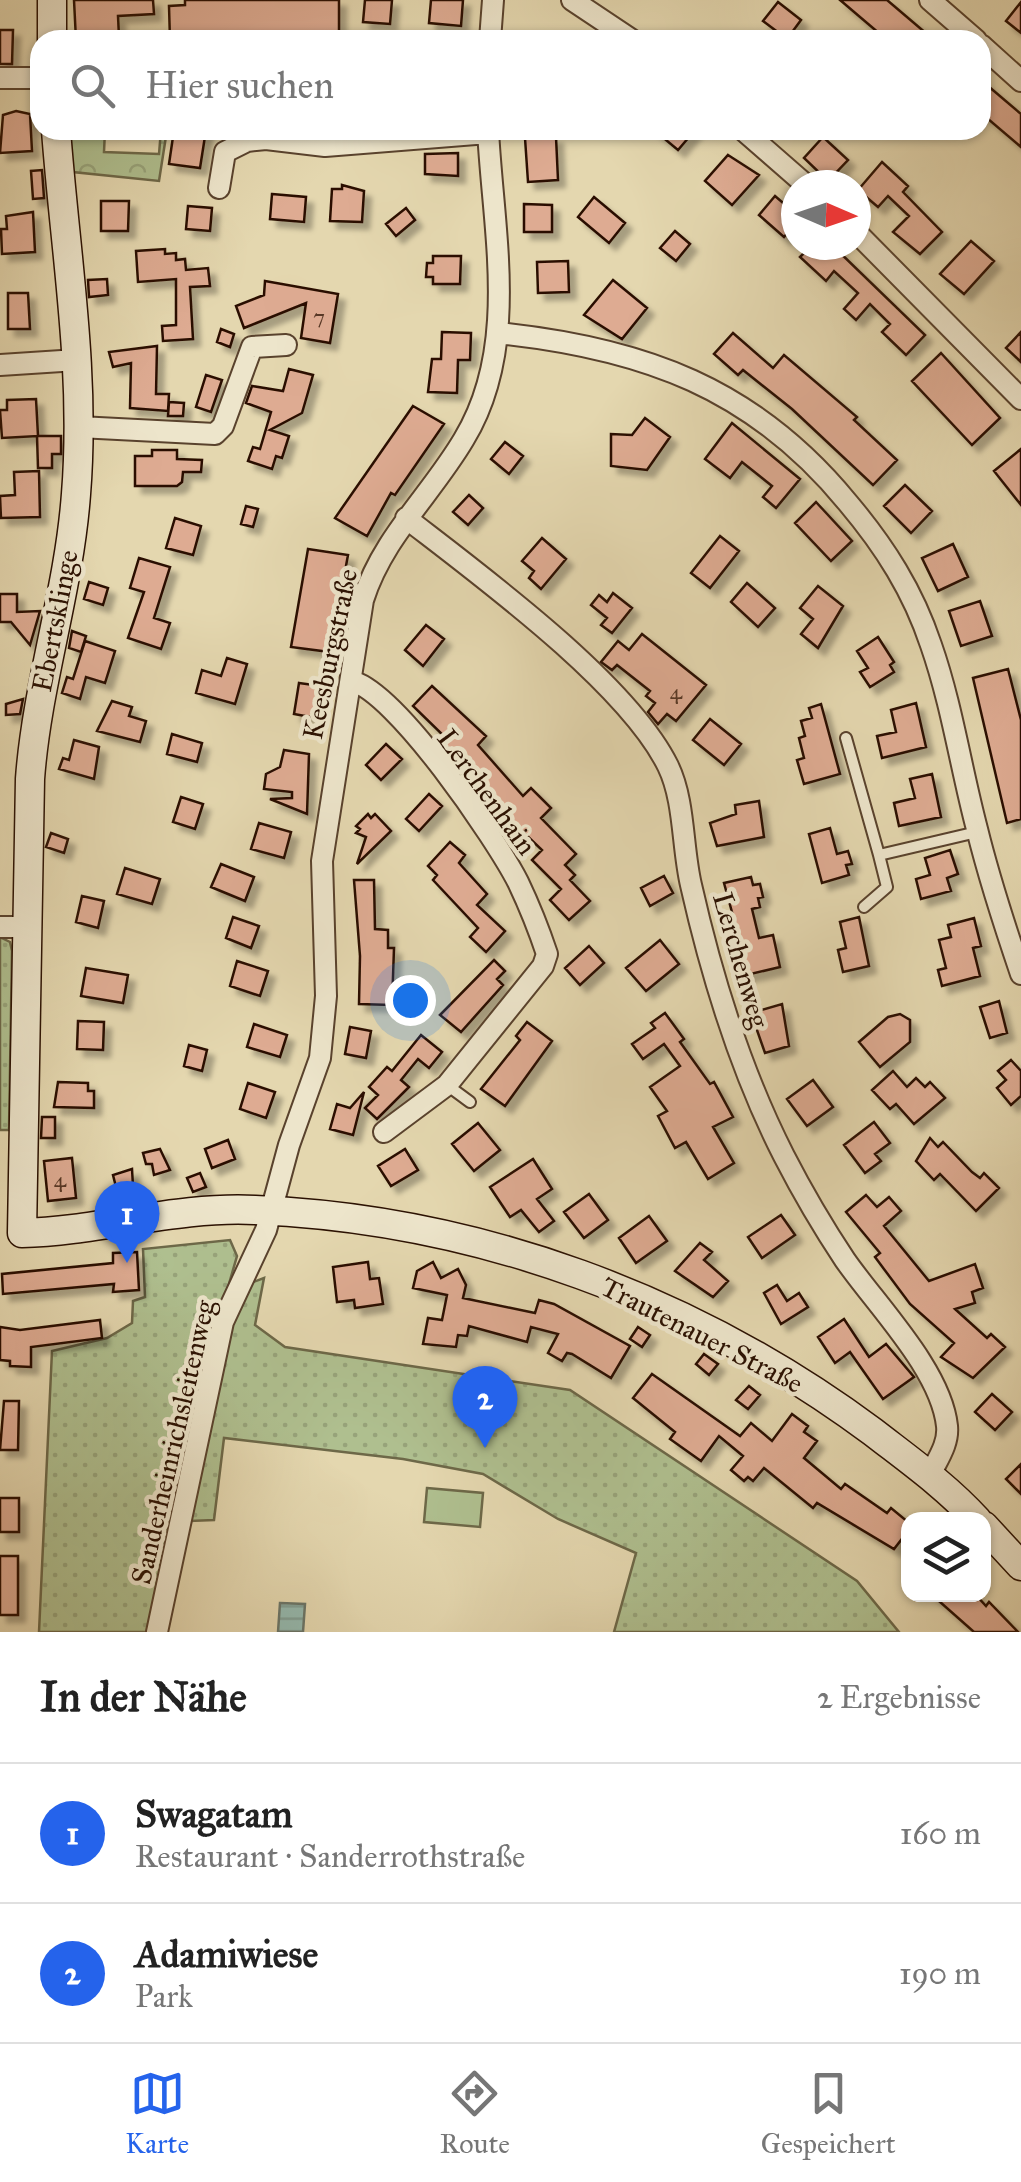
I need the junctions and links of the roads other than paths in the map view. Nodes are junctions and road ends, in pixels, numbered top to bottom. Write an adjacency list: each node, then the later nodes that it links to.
1 (52, 0): 5 (street)
2 (493, 0): 6 (street)
3 (572, 0): 7 (street)
4 (930, 0): 8 (street)
5 (52, 30)
6 (491, 30)
7 (617, 30)
8 (964, 30)
9 (991, 54): 12 (street)
10 (0, 78): 11 (street)
11 (30, 78)
12 (1021, 81)
13 (57, 140): 22 (street, Ebertsklinge)
14 (395, 140): 18 (street, Keesburgstraße)
15 (488, 140): 20 (street, Keesburgstraße)
16 (754, 140): 17 (street)
17 (789, 170)
18 (218, 188)
19 (871, 247): 24 (street)
20 (498, 332): 26 (street, Keesburgstraße); 29 (street)
21 (286, 345): 25 (street)
22 (77, 360): 23 (street); 25 (street, Ebertsklinge)
23 (0, 365)
24 (1021, 399)
25 (78, 427): 32 (street, Ebertsklinge)
26 (406, 518): 27 (street, Keesburgstraße); 39 (street, Lerchenweg)
27 (351, 681): 34 (street, Lerchenhain); 37 (street, Keesburgstraße)
28 (846, 738): 30 (lane)
29 (977, 832): 30 (lane); 33 (street)
30 (880, 855): 31 (lane)
31 (864, 907)
32 (14, 927): 38 (street, Ebertsklinge)
33 (1021, 974)
34 (447, 1085): 35 (lane); 36 (street, Lerchenhain)
35 (470, 1102)
36 (384, 1132)
37 (272, 1211): 38 (street, Trautenauer Straße); 39 (street, Trautenauer Straße); 43 (street, Sanderheinrichsleitenweg)
38 (11, 1234)
39 (930, 1476): 40 (street, Trautenauer Straße)
40 (968, 1512)
41 (991, 1534): 42 (street)
42 (1021, 1566)
43 (158, 1632)

